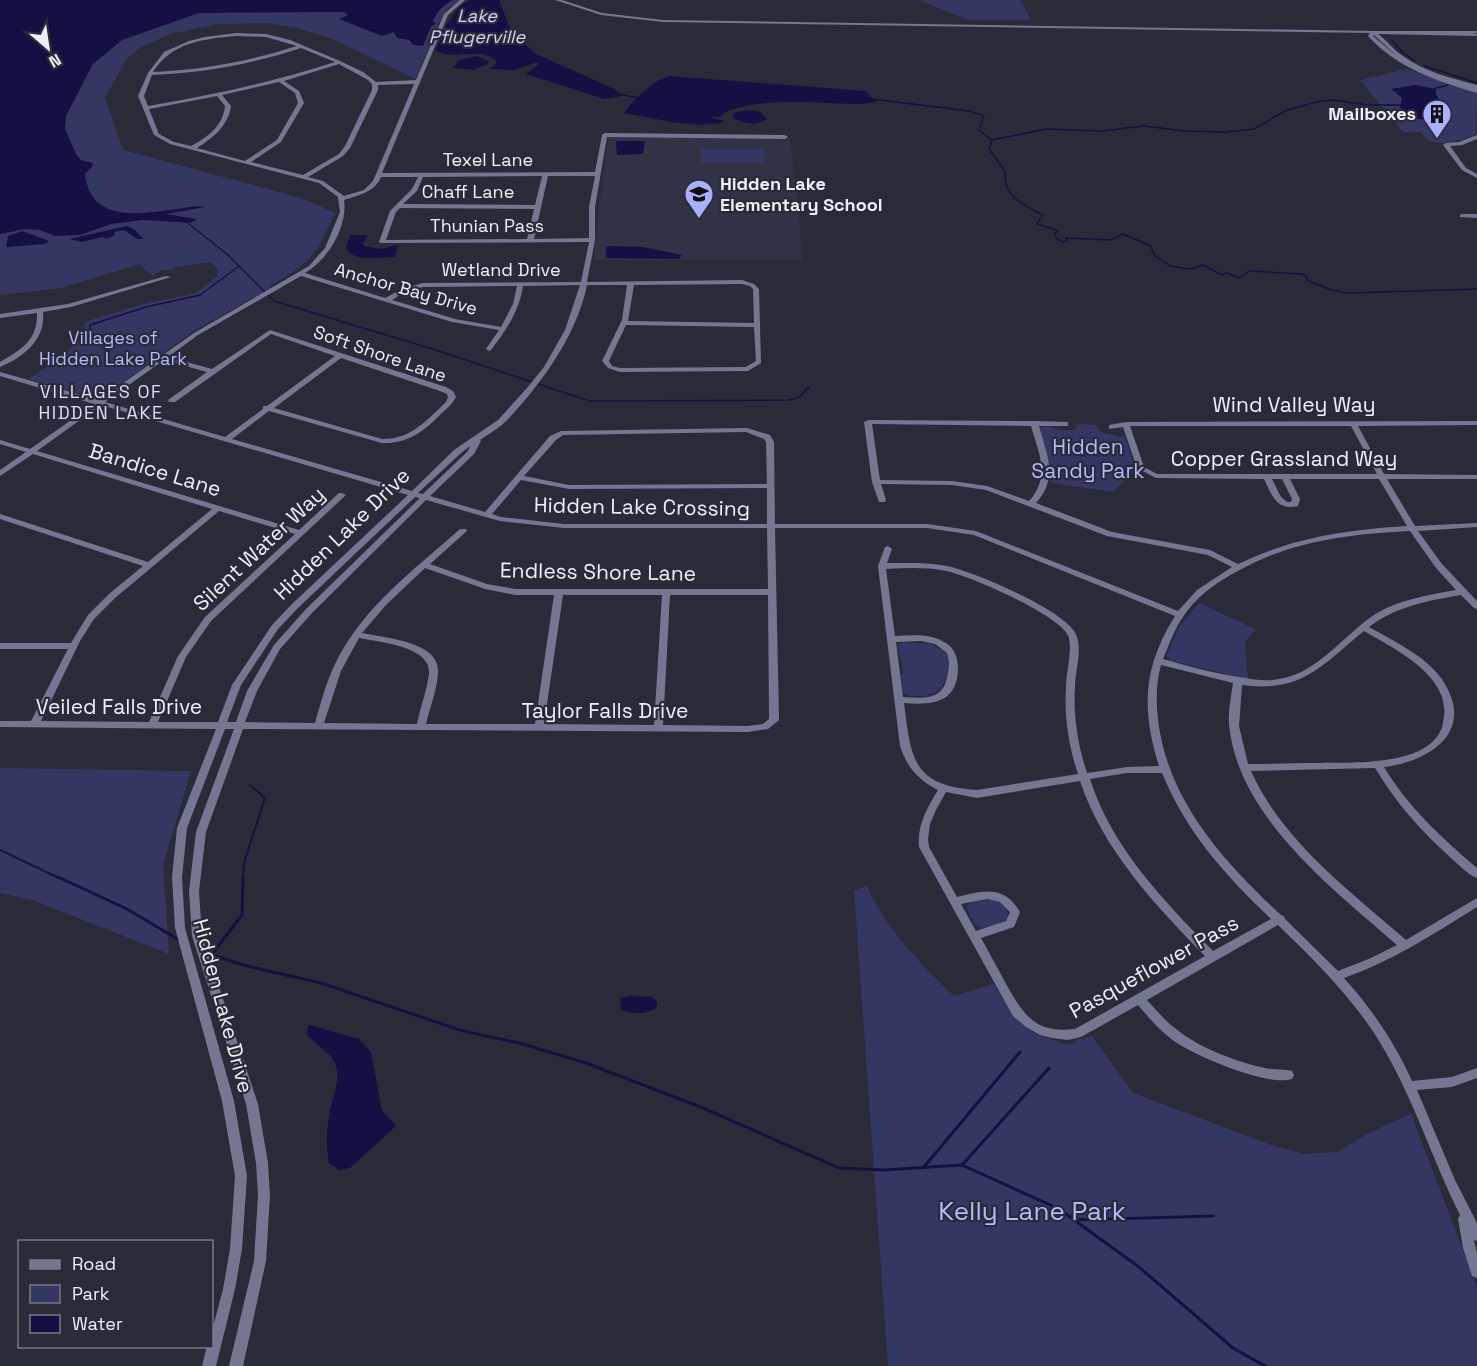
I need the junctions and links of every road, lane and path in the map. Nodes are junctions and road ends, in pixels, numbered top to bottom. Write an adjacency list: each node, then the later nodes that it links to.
1 (463, 0): 11 (street)
2 (557, 0): 3 (street)
3 (1374, 32): 4 (street); 13 (street)
4 (1477, 34)
5 (300, 47): 7 (street); 8 (street); 9 (street)
6 (228, 60): 8 (street)
7 (338, 63): 10 (street); 12 (street)
8 (234, 66): 9 (street)
9 (151, 74): 15 (street)
10 (281, 81): 14 (street); 19 (street)
11 (416, 82): 12 (street); 21 (street)
12 (375, 84): 24 (street)
13 (1477, 89)
14 (219, 95): 15 (street); 18 (street)
15 (145, 108): 18 (street)
16 (785, 137): 20 (street, Hidden Lake Drive)
17 (1477, 137): 25 (street)
18 (192, 148): 19 (street)
19 (247, 162): 24 (street)
20 (598, 174): 23 (street, Texel Lane); 33 (street, Hidden Lake Drive)
21 (379, 175): 22 (street, Texel Lane); 26 (street)
22 (421, 175): 23 (street, Texel Lane); 28 (street)
23 (545, 175): 29 (street)
24 (304, 176): 27 (street)
25 (1477, 176)
26 (366, 191): 27 (street); 30 (street)
27 (342, 199): 30 (street)
28 (398, 206): 29 (street, Chaff Lane); 34 (street, Thunian Pass)
29 (538, 207): 34 (street)
30 (344, 208): 35 (street)
31 (1462, 216): 32 (street)
32 (1477, 216)
33 (592, 240): 34 (street, Thunian Pass); 37 (street, Hidden Lake Drive)
34 (530, 241)
35 (302, 274): 40 (street, Anchor Bay Drive); 48 (street)
36 (168, 277): 41 (street)
37 (584, 284): 38 (street, Wetland Drive); 39 (street, Wetland Drive); 61 (street, Hidden Lake Drive)
38 (631, 284): 43 (street); 44 (street, Wetland Drive)
39 (520, 285): 40 (street, Wetland Drive); 45 (street)
40 (386, 300): 45 (street, Anchor Bay Drive)
41 (39, 312): 42 (street); 49 (street)
42 (0, 316)
43 (624, 323): 44 (street); 44 (street)
44 (758, 325)
45 (502, 329): 46 (street)
46 (489, 349)
47 (339, 356): 50 (street, Soft Shore Lane); 54 (street); 54 (street, Soft Shore Lane)
48 (163, 358): 50 (street); 53 (street)
49 (0, 365)
50 (211, 371): 52 (street)
51 (0, 374): 53 (street, Hidden Lake Crossing)
52 (172, 400)
53 (99, 403): 62 (street, Hidden Lake Crossing); 64 (street)
54 (267, 408): 62 (street)
55 (1034, 423): 58 (street); 71 (street); 77 (street)
56 (1353, 423): 57 (street, Wind Valley Way); 59 (street, Wind Valley Way); 70 (street)
57 (1477, 423)
58 (1065, 424)
59 (1126, 424): 60 (street, Wind Valley Way); 68 (street, Copper Grassland Way)
60 (1112, 427)
61 (478, 439): 73 (street, Hidden Lake Drive); 75 (street, Hidden Lake Drive)
62 (226, 440): 73 (street, Hidden Lake Crossing)
63 (0, 442): 64 (street, Bandice Lane)
64 (32, 451): 65 (street); 78 (street, Bandice Lane)
65 (0, 474)
66 (1477, 477): 70 (street, Copper Grassland Way)
67 (520, 478): 72 (street); 72 (street, Taylor Falls Drive); 79 (street)
68 (1268, 478): 69 (street, Copper Grassland Way); 69 (street)
69 (1286, 478): 70 (street, Copper Grassland Way)
70 (1382, 478): 83 (street)
71 (876, 482): 76 (street); 77 (street)
72 (771, 486): 82 (street, Taylor Falls Drive)
73 (412, 493): 75 (street, Hidden Lake Crossing); 108 (street, Hidden Lake Drive)
74 (342, 495): 85 (street, Silent Water Way)
75 (424, 497): 79 (street, Hidden Lake Crossing); 109 (street, Hidden Lake Drive)
76 (882, 500)
77 (1031, 504): 90 (street)
78 (218, 508): 85 (street, Bandice Lane); 87 (street)
79 (487, 515): 82 (street, Hidden Lake Crossing)
80 (0, 516): 87 (street)
81 (1477, 525): 83 (street)
82 (773, 526): 93 (street, Taylor Falls Drive); 96 (street, Hidden Lake Crossing)
83 (1414, 530): 90 (street); 94 (street)
84 (463, 531): 88 (street)
85 (300, 533): 107 (street, Silent Water Way)
86 (888, 549): 89 (street)
87 (149, 565): 101 (street)
88 (425, 565): 91 (street, Endless Shore Lane); 98 (street)
89 (882, 566): 99 (street); 117 (street)
90 (1238, 567): 96 (street)
91 (559, 592): 92 (street, Endless Shore Lane); 112 (street)
92 (666, 592): 93 (street, Endless Shore Lane); 113 (street)
93 (773, 592): 113 (street, Taylor Falls Drive)
94 (1463, 592): 95 (street); 97 (street)
95 (1477, 606)
96 (1179, 614): 102 (street)
97 (1363, 627): 103 (street); 114 (street)
98 (357, 635): 110 (street); 111 (street)
99 (891, 639): 104 (street); 104 (street)
100 (0, 646): 101 (street)
101 (73, 646): 106 (street)
102 (1158, 661): 103 (street); 116 (street)
103 (1238, 680): 115 (street)
104 (899, 700): 118 (street)
105 (0, 724): 106 (street, Veiled Falls Drive)
106 (34, 725): 107 (street, Veiled Falls Drive)
107 (152, 726): 108 (street, Veiled Falls Drive)
108 (221, 726): 109 (street, Veiled Falls Drive); 134 (street, Hidden Lake Drive)
109 (238, 726): 110 (street, Taylor Falls Drive); 135 (street, Hidden Lake Drive)
110 (318, 727): 111 (street, Taylor Falls Drive)
111 (421, 728): 112 (street, Taylor Falls Drive)
112 (540, 728): 113 (street, Taylor Falls Drive)
113 (658, 729)
114 (1378, 765): 115 (street); 119 (street)
115 (1245, 768): 124 (street)
116 (1165, 769): 117 (street); 122 (street)
117 (1083, 777): 118 (street); 125 (street)
118 (943, 789): 120 (street, Pasqueflower Pass)
119 (1477, 874)
120 (954, 902): 123 (street, Pasqueflower Pass); 123 (street)
121 (1477, 902): 124 (street)
122 (1280, 919): 125 (street, Pasqueflower Pass); 126 (street)
123 (974, 936): 127 (street, Pasqueflower Pass)
124 (1404, 945): 126 (street)
125 (1213, 958): 127 (street, Pasqueflower Pass)
126 (1338, 976): 130 (street)
127 (1140, 1000): 129 (street)
128 (1477, 1073): 130 (street)
129 (1288, 1075)
130 (1410, 1086): 131 (street)
131 (1462, 1210): 132 (street); 133 (street)
132 (1477, 1235)
133 (1477, 1272)
134 (209, 1366)
135 (236, 1366)

